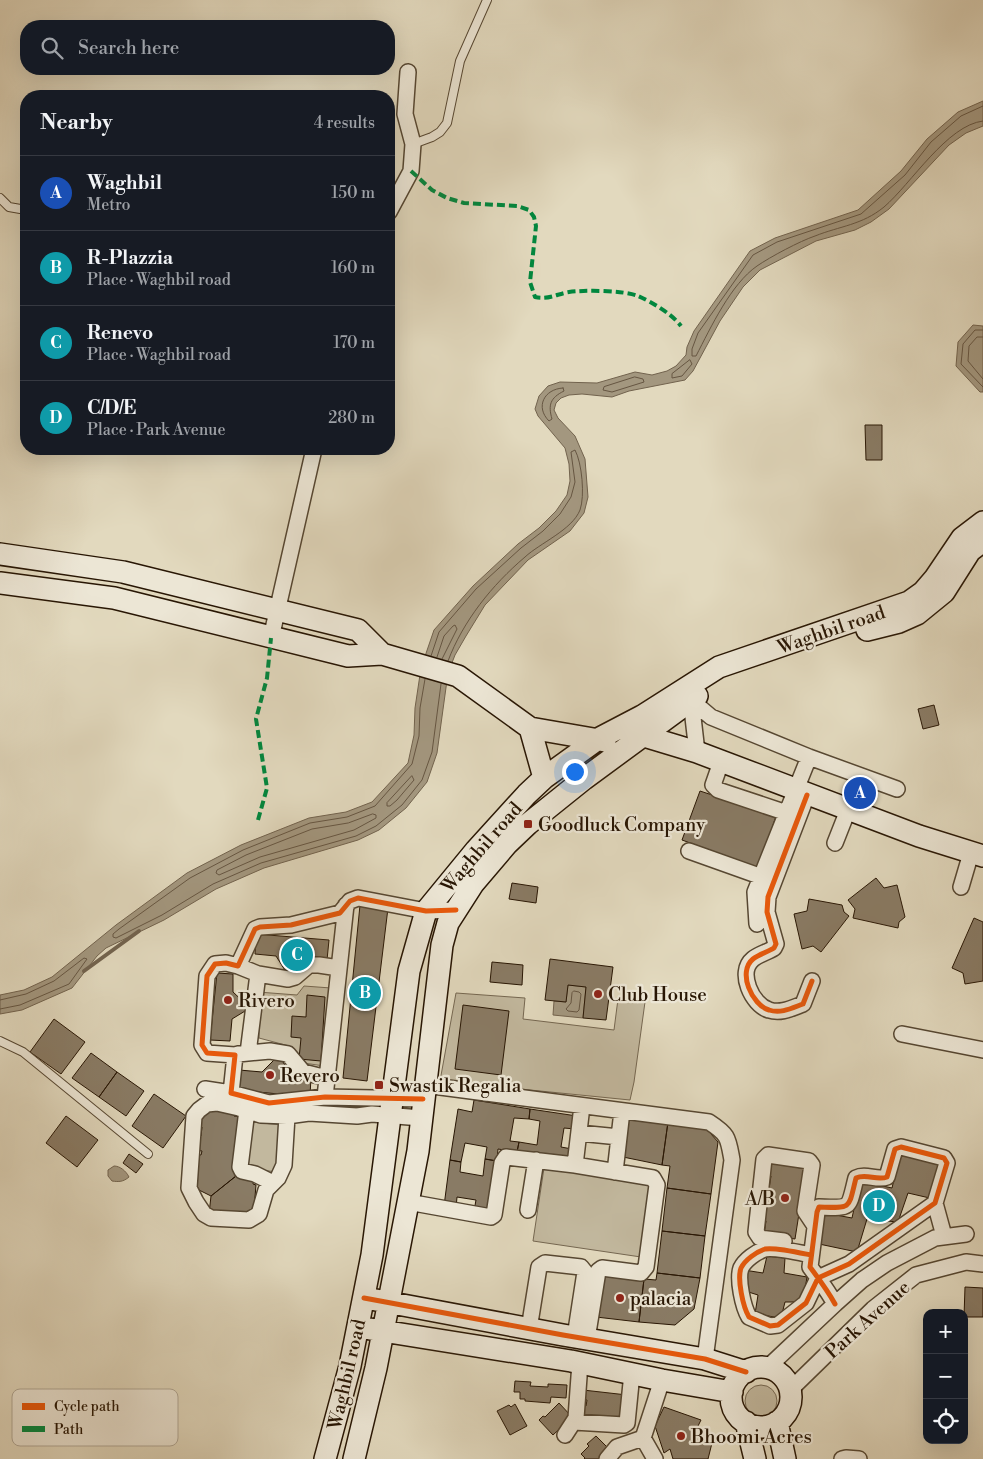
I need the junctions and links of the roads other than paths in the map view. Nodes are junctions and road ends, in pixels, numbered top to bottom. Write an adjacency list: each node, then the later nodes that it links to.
1 (487, 0): 3 (lane)
2 (408, 72): 3 (street)
3 (412, 144): 5 (street)
4 (0, 198): 6 (lane)
5 (395, 201)
6 (20, 209)
7 (313, 455): 11 (street)
8 (979, 535): 14 (main road, Waghbil road)
9 (0, 554): 11 (main road)
10 (0, 583): 12 (main road)
11 (276, 611): 12 (street); 13 (main road)
12 (271, 638): 13 (main road)
13 (382, 654): 15 (main road)
14 (687, 694): 16 (main road, Waghbil road); 17 (main road, Waghbil road); 18 (street); 19 (street)
15 (530, 728): 16 (main road); 21 (main road)
16 (598, 740): 17 (main road); 21 (main road, Waghbil road)
17 (636, 742): 18 (main road); 24 (main road, Waghbil road)
18 (697, 752): 20 (main road)
19 (809, 757): 22 (street); 23 (street)
20 (721, 762): 23 (main road); 26 (street)
21 (540, 782): 24 (main road); 34 (main road, Waghbil road)
22 (897, 789)
23 (802, 793): 25 (main road); 26 (street); 39 (street)
24 (552, 805): 33 (main road, Waghbil road)
25 (848, 810): 27 (street); 29 (main road)
26 (787, 814): 30 (street)
27 (835, 843)
28 (689, 851): 30 (street)
29 (977, 854): 31 (street)
30 (762, 877): 35 (street)
31 (961, 887)
32 (346, 905): 34 (street); 36 (street); 37 (street)
33 (456, 910): 34 (street); 48 (main road, Waghbil road)
34 (426, 911): 50 (main road, Waghbil road)
35 (757, 924)
36 (238, 966): 38 (street); 43 (street)
37 (340, 968): 38 (street); 44 (street)
38 (258, 974): 43 (street)
39 (812, 981)
40 (902, 1034): 42 (street)
41 (0, 1041): 56 (lane)
42 (983, 1050)
43 (242, 1054): 44 (street); 46 (street)
44 (327, 1078): 47 (street)
45 (205, 1089): 46 (street)
46 (231, 1093): 47 (street)
47 (325, 1097): 50 (street)
48 (423, 1101): 49 (street); 50 (street); 61 (main road, Waghbil road)
49 (582, 1106): 52 (street); 54 (street)
50 (392, 1107): 53 (street); 68 (main road, Waghbil road)
51 (247, 1110): 53 (street); 60 (street); 60 (street)
52 (622, 1111): 55 (street); 82 (street)
53 (287, 1116): 60 (street)
54 (579, 1133): 55 (street); 58 (street)
55 (619, 1138): 59 (street)
56 (148, 1154)
57 (536, 1160): 58 (street); 61 (street); 63 (street)
58 (575, 1165): 59 (street)
59 (614, 1172): 79 (street)
60 (273, 1183)
61 (408, 1202): 69 (main road, Waghbil road)
62 (935, 1203): 64 (street); 66 (street); 71 (street)
63 (528, 1210)
64 (815, 1226): 67 (street); 67 (street)
65 (966, 1234): 66 (street, Park Avenue)
66 (944, 1236): 74 (street, Park Avenue)
67 (812, 1250): 71 (street); 71 (street)
68 (372, 1255): 69 (main road); 72 (main road, Waghbil road)
69 (397, 1259): 73 (main road, Waghbil road)
70 (983, 1264): 88 (street, Park Avenue)
71 (818, 1278): 74 (street)
72 (364, 1298): 73 (main road); 76 (main road, Waghbil road)
73 (389, 1303): 75 (main road); 78 (main road, Waghbil road)
74 (835, 1304): 84 (street, Park Avenue)
75 (508, 1325): 77 (main road); 80 (main road)
76 (358, 1327): 78 (main road); 90 (main road, Waghbil road)
77 (529, 1329): 79 (main road); 79 (street)
78 (383, 1332): 80 (main road); 91 (main road, Waghbil road)
79 (575, 1337): 81 (main road); 82 (main road)
80 (504, 1350): 81 (main road)
81 (559, 1359): 83 (main road)
82 (705, 1359): 85 (main road)
83 (580, 1363): 86 (main road); 92 (street)
84 (767, 1368): 85 (main road); 88 (main road)
85 (746, 1372): 89 (main road)
86 (632, 1374): 87 (main road); 92 (street)
87 (662, 1380): 89 (main road); 96 (street)
88 (790, 1390): 94 (main road)
89 (732, 1392): 93 (main road)
90 (338, 1413): 91 (main road); 97 (main road, Waghbil road)
91 (364, 1418): 98 (main road, Waghbil road)
92 (574, 1422): 95 (street)
93 (746, 1422): 94 (main road); 101 (main road)
94 (777, 1422): 102 (main road)
95 (565, 1435)
96 (643, 1438): 99 (street); 100 (street)
97 (325, 1459)
98 (354, 1459)
99 (607, 1459)
100 (655, 1459)
101 (755, 1459)
102 (785, 1459)
103 (842, 1459): 104 (street)
104 (859, 1459)

